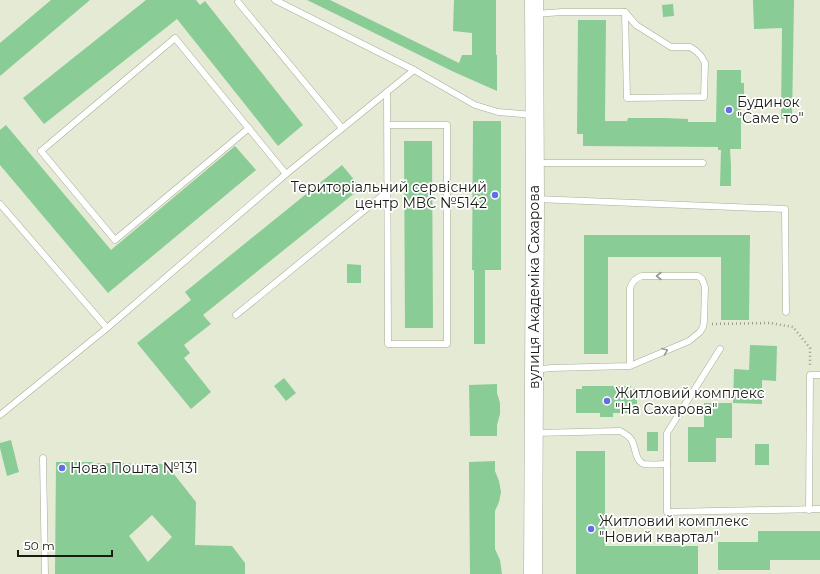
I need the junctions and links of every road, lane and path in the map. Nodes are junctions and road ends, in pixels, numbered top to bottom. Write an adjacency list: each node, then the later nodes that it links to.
1 (275, 0): 5 (lane)
2 (238, 2): 10 (lane)
3 (534, 7): 4 (lane); 7 (street, вулиця Академіка Сахарова)
4 (625, 12): 4 (lane)
5 (414, 70): 6 (lane); 7 (lane)
6 (387, 92): 8 (lane); 10 (lane)
7 (534, 116): 11 (street, вулиця Академіка Сахарова)
8 (388, 125): 14 (lane); 14 (lane)
9 (249, 128): 9 (lane); 13 (lane)
10 (342, 128): 13 (lane)
11 (534, 163): 12 (lane); 15 (street, вулиця Академіка Сахарова)
12 (703, 164)
13 (286, 174): 20 (lane)
14 (388, 191): 18 (lane)
15 (535, 199): 17 (lane); 23 (street, вулиця Академіка Сахарова)
16 (0, 204): 20 (lane)
17 (786, 312)
18 (236, 316)
19 (704, 324): 22 (lane, one-way to 19); 22 (lane, one-way to 22); 24 (path)
20 (107, 328): 26 (lane)
21 (720, 349): 29 (lane)
22 (630, 366): 23 (lane)
23 (534, 370): 27 (street, вулиця Академіка Сахарова)
24 (810, 375): 25 (lane); 31 (lane)
25 (820, 375)
26 (0, 415)
27 (533, 433): 29 (lane); 33 (street, вулиця Академіка Сахарова)
28 (43, 458): 32 (lane)
29 (667, 464): 31 (lane)
30 (820, 509): 31 (lane)
31 (810, 510)
32 (45, 574)
33 (533, 574)

